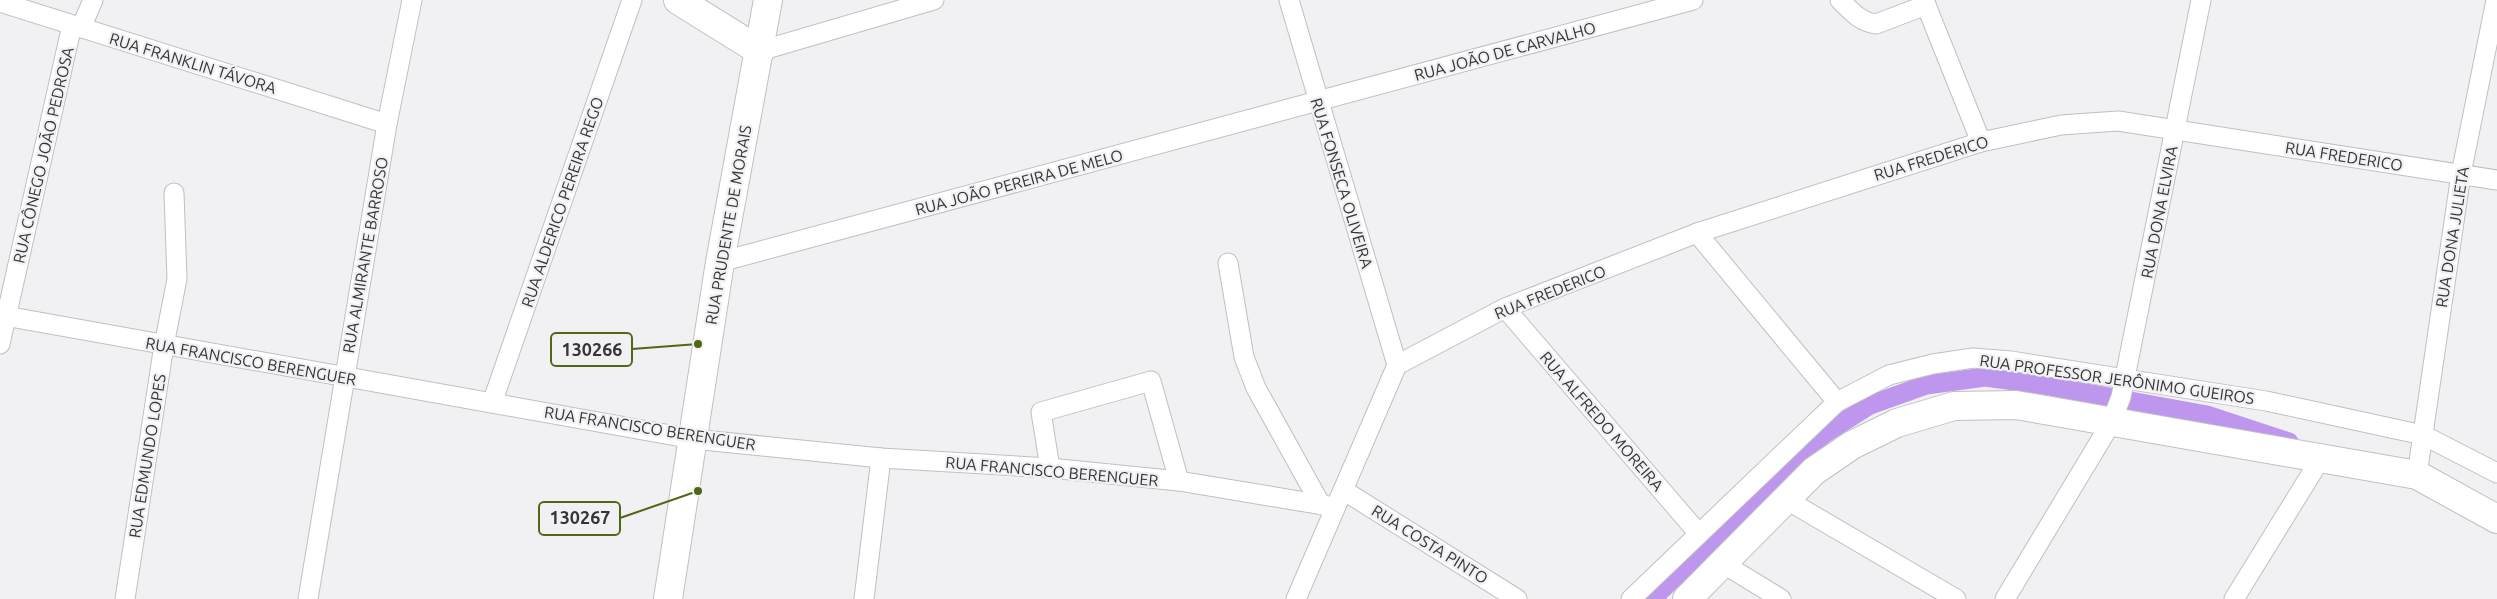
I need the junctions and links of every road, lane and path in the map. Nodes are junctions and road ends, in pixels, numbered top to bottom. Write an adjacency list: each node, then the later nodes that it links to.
1 (93, 0): 14 (street, RUA CÔNEGO JOÃO PEDROSA)
2 (412, 0): 17 (street, RUA ALMIRANTE BARROSO)
3 (632, 0): 34 (street, RUA ALDERICO PEREIRA REGO)
4 (678, 0): 15 (street)
5 (768, 0): 15 (street, RUA PRUDENTE DE MORAIS)
6 (934, 0): 15 (street)
7 (1289, 0): 16 (street, RUA FONSECA OLIVEIRA)
8 (1693, 0): 16 (street, RUA JOÃO DE CARVALHO)
9 (1840, 0): 13 (street)
10 (2200, 0): 18 (street, RUA DONA ELVIRA)
11 (2496, 0): 20 (street, RUA DONA JULIETA)
12 (0, 2): 14 (street, RUA FRANKLIN TÁVORA)
13 (1925, 2): 19 (street)
14 (76, 26): 17 (street, RUA FRANKLIN TÁVORA); 27 (street, RUA CÔNEGO JOÃO PEDROSA)
15 (760, 51): 24 (street, RUA PRUDENTE DE MORAIS)
16 (1318, 102): 24 (street, RUA JOÃO PEREIRA DE MELO); 30 (street, RUA FONSECA OLIVEIRA)
17 (387, 124): 31 (street, RUA ALMIRANTE BARROSO)
18 (2175, 130): 19 (street, RUA FREDERICO); 20 (street, RUA FREDERICO); 32 (street, RUA DONA ELVIRA)
19 (1981, 142): 23 (street, RUA FREDERICO)
20 (2461, 174): 21 (street, RUA FREDERICO); 37 (street, RUA DONA JULIETA)
21 (2497, 180)
22 (174, 193): 29 (street, RUA EDMUNDO LOPES)
23 (1697, 233): 26 (street, RUA FREDERICO); 33 (street)
24 (720, 262): 36 (street, RUA PRUDENTE DE MORAIS)
25 (1228, 263): 46 (street)
26 (1505, 308): 30 (street, RUA FREDERICO); 48 (street, RUA ALFREDO MOREIRA)
27 (3, 315): 28 (street, RUA CÔNEGO JOÃO PEDROSA); 29 (street, RUA FRANCISCO BERENGUER)
28 (0, 344)
29 (164, 345): 31 (street, RUA FRANCISCO BERENGUER); 50 (street, RUA EDMUNDO LOPES)
30 (1397, 366): 44 (street)
31 (344, 378): 34 (street, RUA FRANCISCO BERENGUER); 51 (street, RUA ALMIRANTE BARROSO)
32 (2125, 383): 33 (street, RUA PROFESSOR JERÔNIMO GUEIROS); 35 (street, RUA DONA ELVIRA); 37 (street, RUA PROFESSOR JERÔNIMO GUEIROS)
33 (1837, 402): 48 (street, RUA PROFESSOR JERÔNIMO GUEIROS)
34 (492, 403): 36 (street, RUA FRANCISCO BERENGUER)
35 (2114, 416): 39 (street); 45 (street); 60 (street, RUA DONA ELVIRA)
36 (694, 439): 38 (street, RUA FRANCISCO BERENGUER); 52 (street, RUA PRUDENTE DE MORAIS)
37 (2422, 440): 41 (street, RUA DONA JULIETA); 42 (street, RUA PROFESSOR JERÔNIMO GUEIROS)
38 (881, 458): 40 (street, RUA FRANCISCO BERENGUER); 53 (street)
39 (2321, 458): 41 (street); 61 (street)
40 (1050, 468): 43 (street, RUA FRANCISCO BERENGUER); 43 (street)
41 (2417, 471): 47 (street)
42 (2497, 473)
43 (1179, 481): 46 (street, RUA FRANCISCO BERENGUER)
44 (1343, 490): 46 (street); 55 (street, RUA COSTA PINTO)
45 (1787, 500): 49 (street); 59 (street)
46 (1328, 506): 54 (street)
47 (2497, 519)
48 (1699, 534): 56 (street, RUA PROFESSOR JERÔNIMO GUEIROS)
49 (1722, 563): 57 (street); 58 (street)
50 (125, 599)
51 (308, 599)
52 (668, 599)
53 (864, 599)
54 (1296, 599)
55 (1517, 599)
56 (1631, 599)
57 (1687, 599)
58 (1781, 599)
59 (1956, 599)
60 (2004, 599)
61 (2234, 599)

